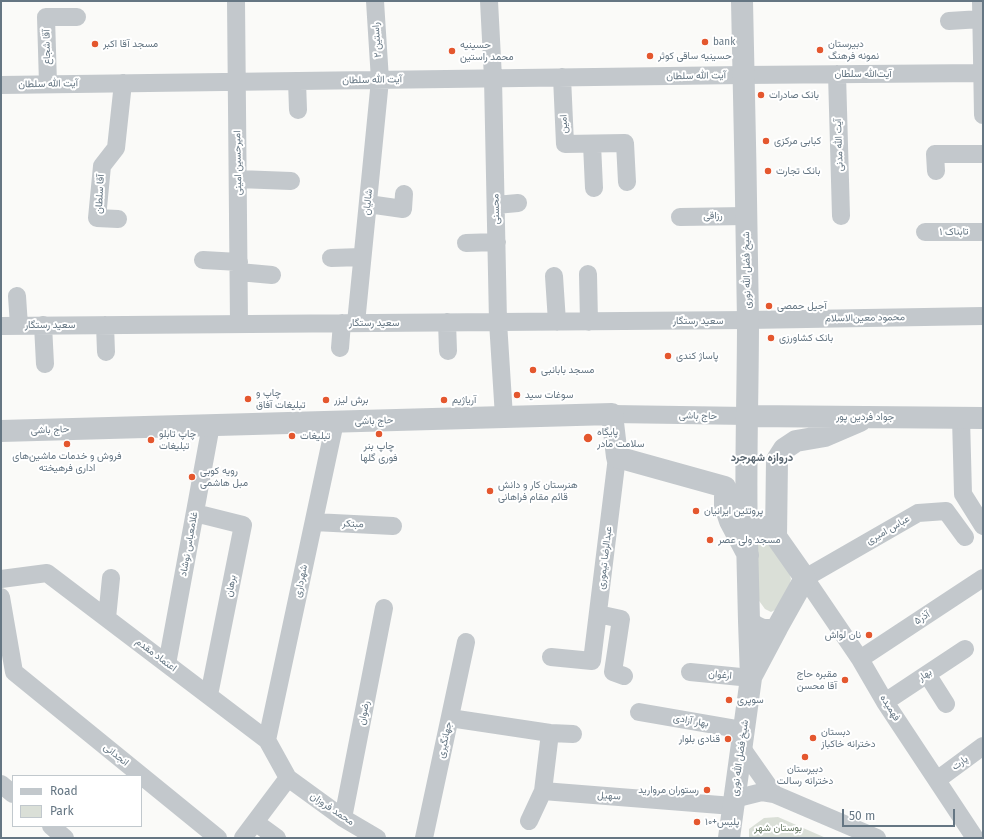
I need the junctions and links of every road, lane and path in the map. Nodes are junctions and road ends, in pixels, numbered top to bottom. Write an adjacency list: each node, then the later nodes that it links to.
1 (236, 1): 16 (street, امیرحسین امینی)
2 (374, 1): 14 (street, راستین ۲)
3 (489, 1): 13 (street, محسنی)
4 (742, 1): 11 (street, شیخ فضل الله نوری)
5 (981, 1): 7 (street)
6 (77, 17): 18 (street, آقا شجاع)
7 (981, 19): 8 (street); 9 (street)
8 (949, 20)
9 (983, 73): 10 (street, آیت‌الله سلطان); 21 (street)
10 (837, 74): 11 (street, آیت‌الله سلطان); 34 (street, آیت الله مدنی)
11 (743, 75): 12 (street, آیت الله سلطان); 33 (street, شیخ فضل الله نوری)
12 (562, 77): 13 (street, آیت الله سلطان); 22 (street, امین)
13 (493, 78): 14 (street, آیت الله سلطان); 32 (street, محسنی)
14 (380, 80): 15 (street, آیت الله سلطان); 31 (street, شالیان)
15 (297, 81): 16 (street, آیت الله سلطان); 20 (street)
16 (237, 82): 17 (street, آیت الله سلطان); 25 (street, امیرحسین امینی)
17 (123, 83): 18 (street, آیت الله سلطان); 36 (street, آقا سلطان)
18 (48, 84): 19 (street, آیت الله سلطان)
19 (1, 85)
20 (298, 110)
21 (983, 115)
22 (592, 144): 27 (street, امین); 28 (street)
23 (983, 154): 24 (street)
24 (936, 171)
25 (238, 179): 26 (street); 44 (street, امیرحسین امینی)
26 (291, 181)
27 (628, 182)
28 (594, 188)
29 (404, 194): 31 (street)
30 (518, 203): 32 (street)
31 (368, 204): 41 (street, شالیان)
32 (496, 205): 39 (street, محسنی)
33 (746, 216): 35 (street, رزاقی); 50 (street, شیخ فضل الله نوری)
34 (841, 216)
35 (680, 217)
36 (118, 220)
37 (925, 232): 38 (street, تابناک ۱)
38 (983, 232)
39 (497, 242): 40 (street); 52 (street, محسنی)
40 (466, 243)
41 (362, 257): 42 (street); 55 (street, شالیان)
42 (331, 258)
43 (203, 260): 44 (street)
44 (239, 267): 46 (street); 56 (street, امیرحسین امینی)
45 (588, 274): 54 (street)
46 (272, 275)
47 (554, 276): 53 (street)
48 (17, 296): 60 (street)
49 (983, 316): 50 (street, محمود معین‌الاسلام)
50 (748, 320): 54 (street, سعید رستگار); 66 (street, شیخ فضل الله نوری)
51 (447, 322): 52 (street, سعید رستگار); 55 (street, سعید رستگار); 62 (street)
52 (498, 322): 53 (street, سعید رستگار); 67 (street, محسنی)
53 (557, 322): 54 (street, سعید رستگار)
54 (588, 322)
55 (349, 323): 56 (street, سعید رستگار); 61 (street, شالیان)
56 (239, 324): 58 (street, سعید رستگار)
57 (43, 325): 58 (street, سعید رستگار); 60 (street, سعید رستگار); 64 (street)
58 (105, 325): 63 (street)
59 (1, 326): 60 (street, سعید رستگار)
60 (19, 326)
61 (340, 348)
62 (448, 351)
63 (106, 352)
64 (45, 364)
65 (612, 414): 66 (street, حاج باشی); 67 (street, حاج باشی); 74 (street, عبدالرضا تیموری)
66 (748, 416): 68 (street, جواد فردین پور); 81 (street, شیخ فضل الله نوری)
67 (504, 417): 71 (street, حاج باشی)
68 (869, 417): 69 (street, جواد فردین پور); 79 (street)
69 (961, 418): 70 (street, جواد فردین پور); 78 (street)
70 (983, 418)
71 (335, 422): 72 (street, حاج باشی); 76 (street, شهرداری)
72 (211, 425): 73 (street, حاج باشی); 75 (street, غلامعباس نوشاد)
73 (1, 431)
74 (617, 457): 81 (street); 88 (street, عبدالرضا تیموری)
75 (195, 513): 96 (street, غلامعباس نوشاد); 102 (street, برهان)
76 (314, 522): 77 (street, مبتکر); 110 (street, شهرداری)
77 (393, 526)
78 (983, 526)
79 (776, 537): 81 (street); 83 (street)
80 (965, 537): 83 (street, عباس امیری)
81 (747, 547): 90 (street, شیخ فضل الله نوری)
82 (111, 578): 89 (street)
83 (805, 578): 91 (street, شیخ فضل الله نوری); 95 (street, فهمیده)
84 (983, 578): 95 (street, آذر۵)
85 (1, 579): 89 (street, اعتماد مقدم)
86 (1, 597): 98 (street)
87 (384, 608): 121 (street, رضوان)
88 (598, 614): 94 (street, عبدالرضا تیموری); 100 (street)
89 (106, 618): 96 (street, اعتماد مقدم)
90 (749, 621): 91 (street); 101 (street, شیخ فضل الله نوری)
91 (777, 628): 101 (street, شیخ فضل الله نوری)
92 (466, 642): 106 (street, جهانگیری)
93 (966, 649): 99 (street, بهار)
94 (551, 657)
95 (860, 659): 103 (street, فهمیده)
96 (167, 664): 102 (street, اعتماد مقدم)
97 (690, 672): 101 (street, ارغوان)
98 (8, 673): 112 (street, انجدانی)
99 (927, 674): 103 (street, بهار); 104 (street)
100 (624, 676)
101 (751, 678): 109 (street, شیخ فضل الله نوری)
102 (209, 695): 110 (street, اعتماد مقدم)
103 (885, 702): 115 (street, فهمیده)
104 (946, 704)
105 (639, 712): 109 (street, بهار آزادی)
106 (450, 718): 107 (street); 130 (street, جهانگیری)
107 (550, 733): 108 (street); 117 (street)
108 (573, 734)
109 (742, 739): 119 (street); 120 (street, شیخ فضل الله نوری)
110 (267, 740): 114 (street, اعتماد مقدم)
111 (983, 746): 115 (street, پارت)
112 (138, 775)
113 (142, 778): 126 (street, انجدانی)
114 (288, 778): 121 (street, محمد فروزان); 123 (street)
115 (937, 780): 133 (street, فهمیده)
116 (1, 784): 118 (street)
117 (543, 791): 120 (street, سهیل); 122 (street)
118 (12, 793)
119 (774, 794): 120 (street, سهیل); 132 (street)
120 (734, 803): 131 (street, شیخ فضل الله نوری)
121 (343, 818): 129 (street, محمد فروزان)
122 (529, 821)
123 (255, 822): 127 (street); 128 (street)
124 (52, 827): 125 (street)
125 (65, 838)
126 (218, 838)
127 (243, 838)
128 (277, 838)
129 (377, 838)
130 (424, 838)
131 (729, 838)
132 (877, 838)
133 (975, 838)

